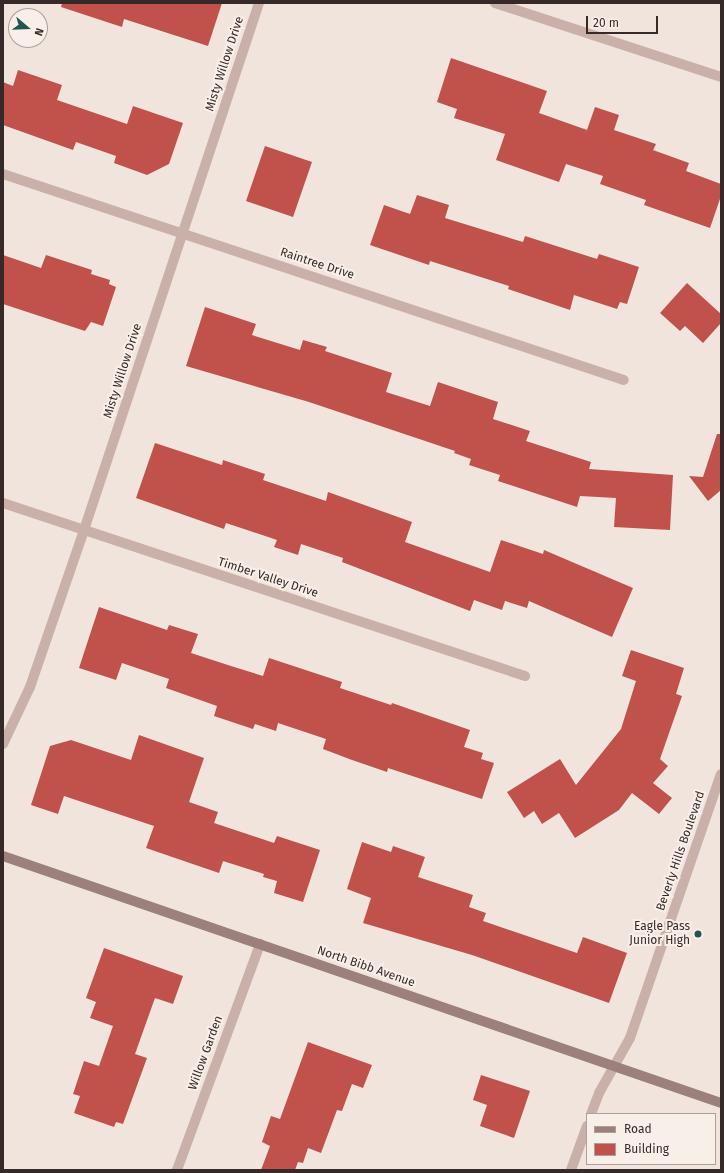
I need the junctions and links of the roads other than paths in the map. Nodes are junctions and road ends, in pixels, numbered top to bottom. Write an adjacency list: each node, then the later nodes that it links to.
1 (259, 3): 5 (street, Misty Willow Drive)
2 (495, 3): 3 (street)
3 (721, 77)
4 (3, 174): 5 (street, Raintree Drive)
5 (182, 233): 6 (street, Raintree Drive); 8 (street, Misty Willow Drive)
6 (624, 380)
7 (3, 503): 8 (street, Timber Valley Drive)
8 (84, 530): 9 (street, Timber Valley Drive); 10 (street, Misty Willow Drive)
9 (525, 676)
10 (3, 744)
11 (721, 774): 14 (street, Beverly Hills Boulevard)
12 (3, 856): 13 (main road, North Bibb Avenue)
13 (260, 944): 14 (main road, North Bibb Avenue); 18 (street, Willow Garden)
14 (615, 1066): 15 (main road, North Bibb Avenue); 16 (street, Beverly Hills Boulevard)
15 (721, 1103)
16 (591, 1113)
17 (586, 1129): 19 (street)
18 (177, 1170)
19 (571, 1170)

